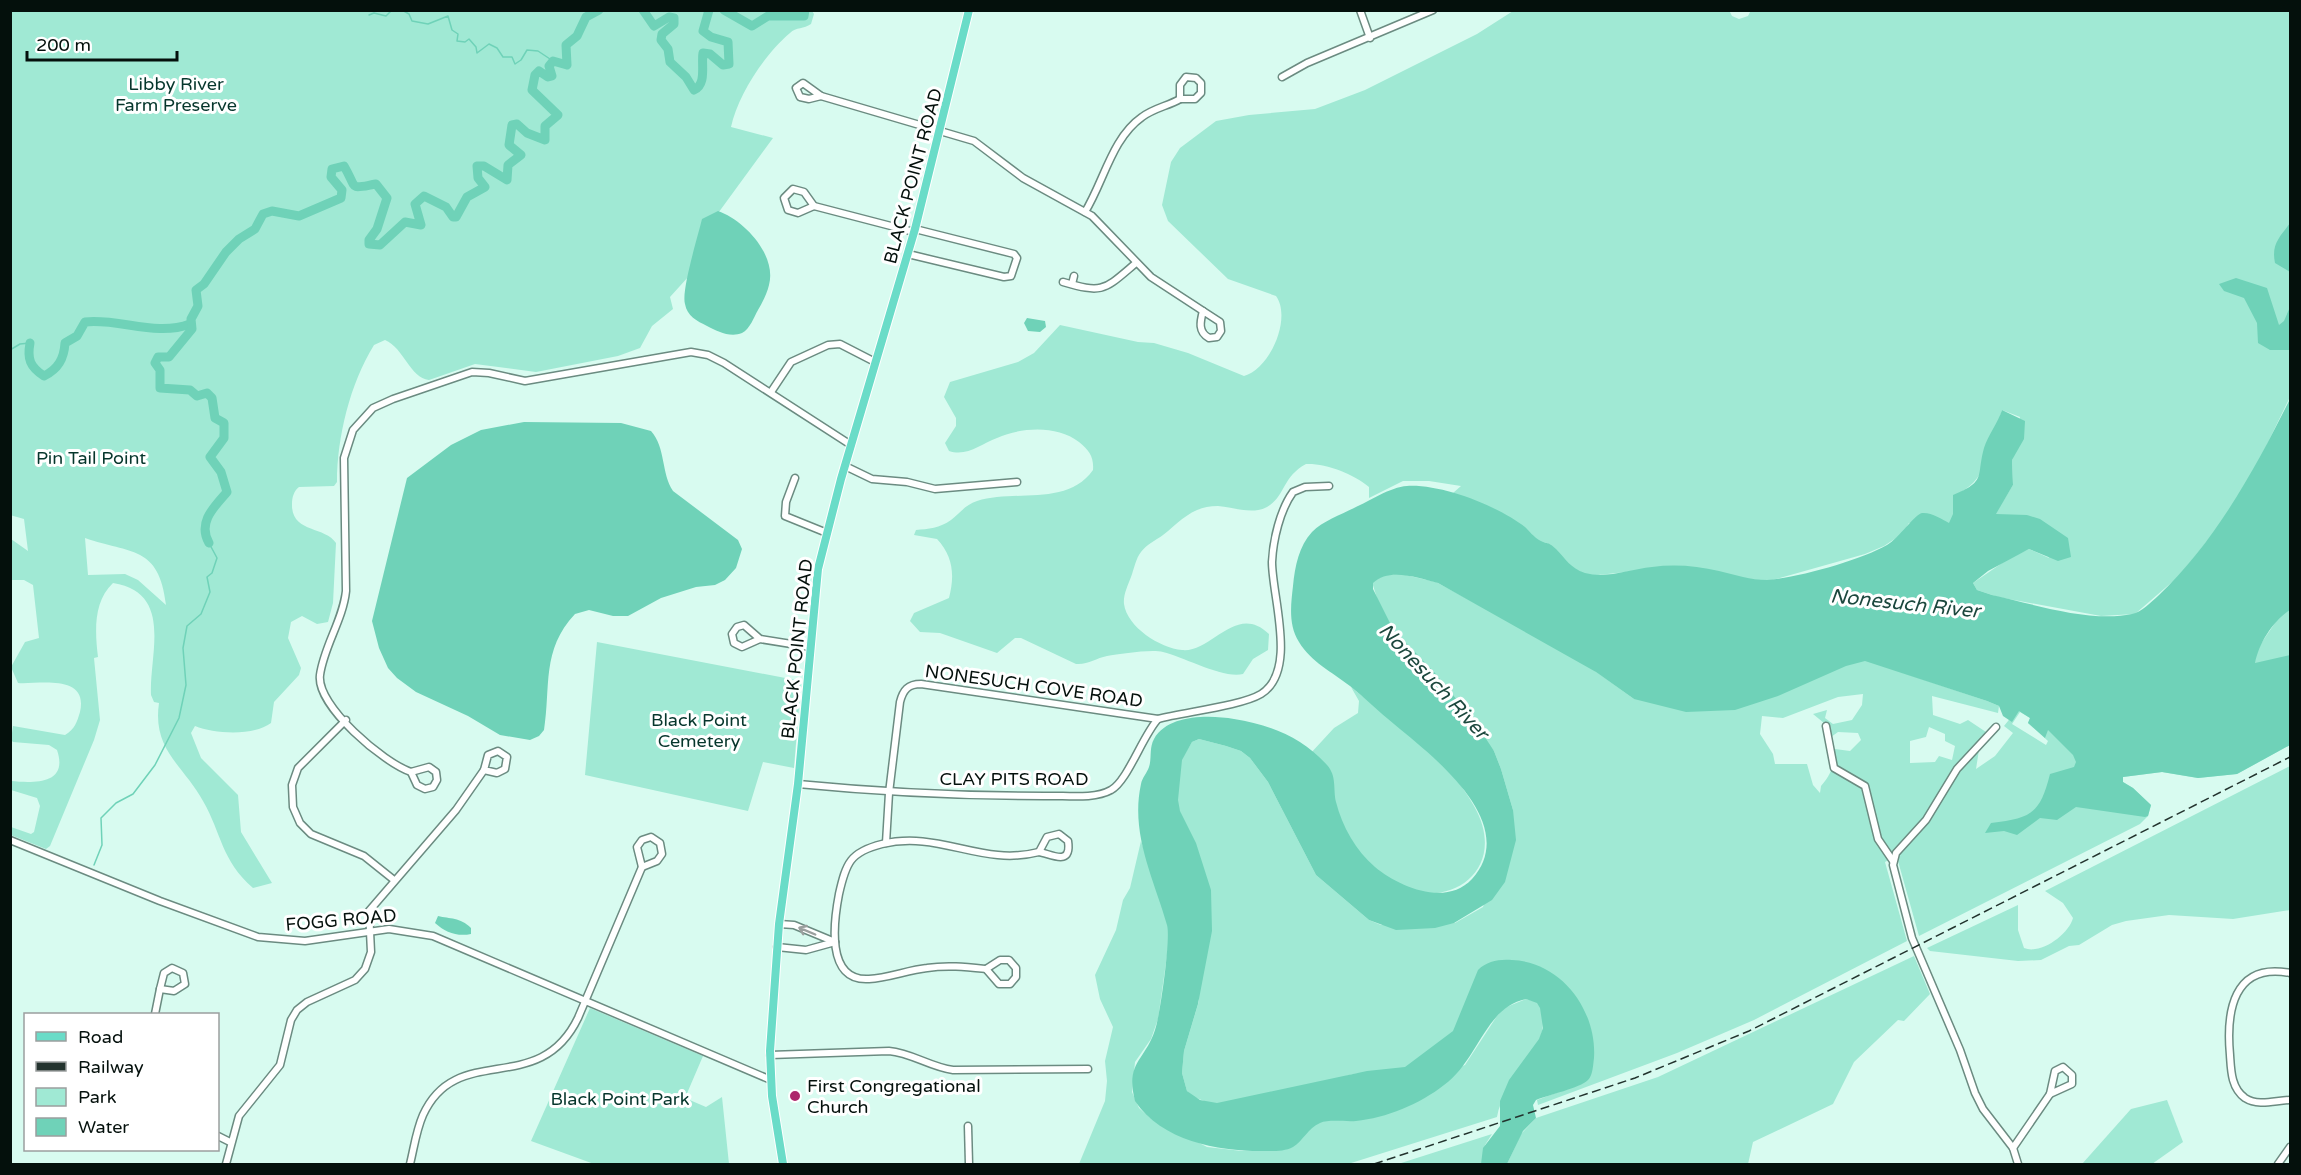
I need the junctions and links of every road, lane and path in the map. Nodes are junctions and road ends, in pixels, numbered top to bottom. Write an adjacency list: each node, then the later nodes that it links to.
1 (969, 10): 8 (main road, BLACK POINT ROAD)
2 (1360, 10): 4 (street)
3 (1433, 10): 4 (street)
4 (1370, 38): 5 (street)
5 (1282, 77)
6 (821, 96): 8 (street)
7 (1180, 99): 7 (street); 10 (street)
8 (941, 130): 10 (street); 11 (main road, BLACK POINT ROAD)
9 (814, 206): 9 (street); 11 (street)
10 (1085, 212): 13 (street)
11 (915, 231): 12 (main road, BLACK POINT ROAD); 12 (street)
12 (908, 254): 18 (main road, BLACK POINT ROAD)
13 (1136, 264): 16 (street); 17 (street)
14 (1074, 276): 16 (street)
15 (1063, 282): 16 (street)
16 (1071, 284)
17 (1203, 311): 17 (street)
18 (875, 362): 19 (street); 20 (main road, BLACK POINT ROAD)
19 (771, 392): 20 (street); 29 (street)
20 (851, 445): 21 (main road, BLACK POINT ROAD)
21 (845, 466): 23 (street); 25 (main road, BLACK POINT ROAD)
22 (795, 478): 25 (street)
23 (1017, 482)
24 (1329, 486): 28 (street)
25 (827, 532): 27 (main road, BLACK POINT ROAD)
26 (760, 639): 26 (street); 27 (street)
27 (810, 647): 34 (main road, BLACK POINT ROAD)
28 (1158, 719): 35 (street, CLAY PITS ROAD); 35 (street, NONESUCH COVE ROAD)
29 (346, 720): 33 (street); 41 (street)
30 (1826, 726): 39 (street)
31 (1996, 727): 39 (street)
32 (484, 770): 41 (street)
33 (411, 772): 33 (street)
34 (798, 784): 35 (street, CLAY PITS ROAD); 42 (main road, BLACK POINT ROAD)
35 (889, 793): 37 (street)
36 (10, 840): 43 (street, FOGG ROAD)
37 (886, 843): 38 (street); 44 (street)
38 (1039, 852): 38 (street)
39 (1893, 861): 60 (street)
40 (642, 867): 40 (street); 49 (street)
41 (394, 880): 43 (street)
42 (779, 924): 44 (street, one-way to 42); 45 (main road, BLACK POINT ROAD)
43 (369, 931): 49 (street, FOGG ROAD); 58 (street)
44 (835, 942): 45 (street); 46 (street)
45 (777, 947): 51 (main road, BLACK POINT ROAD)
46 (986, 969): 46 (street)
47 (2290, 973): 55 (street)
48 (160, 989): 48 (street); 50 (street)
49 (585, 1000): 53 (street, FOGG ROAD); 62 (street)
50 (155, 1013)
51 (770, 1055): 52 (street); 53 (main road, BLACK POINT ROAD)
52 (1088, 1069)
53 (771, 1080): 63 (main road, BLACK POINT ROAD)
54 (2050, 1094): 54 (street); 60 (street)
55 (2290, 1100)
56 (968, 1126): 64 (street)
57 (219, 1136): 58 (street)
58 (230, 1142): 61 (street)
59 (2290, 1147): 66 (street)
60 (2013, 1148): 65 (street)
61 (226, 1164)
62 (410, 1164)
63 (783, 1164)
64 (969, 1164)
65 (2018, 1164)
66 (2278, 1164)

